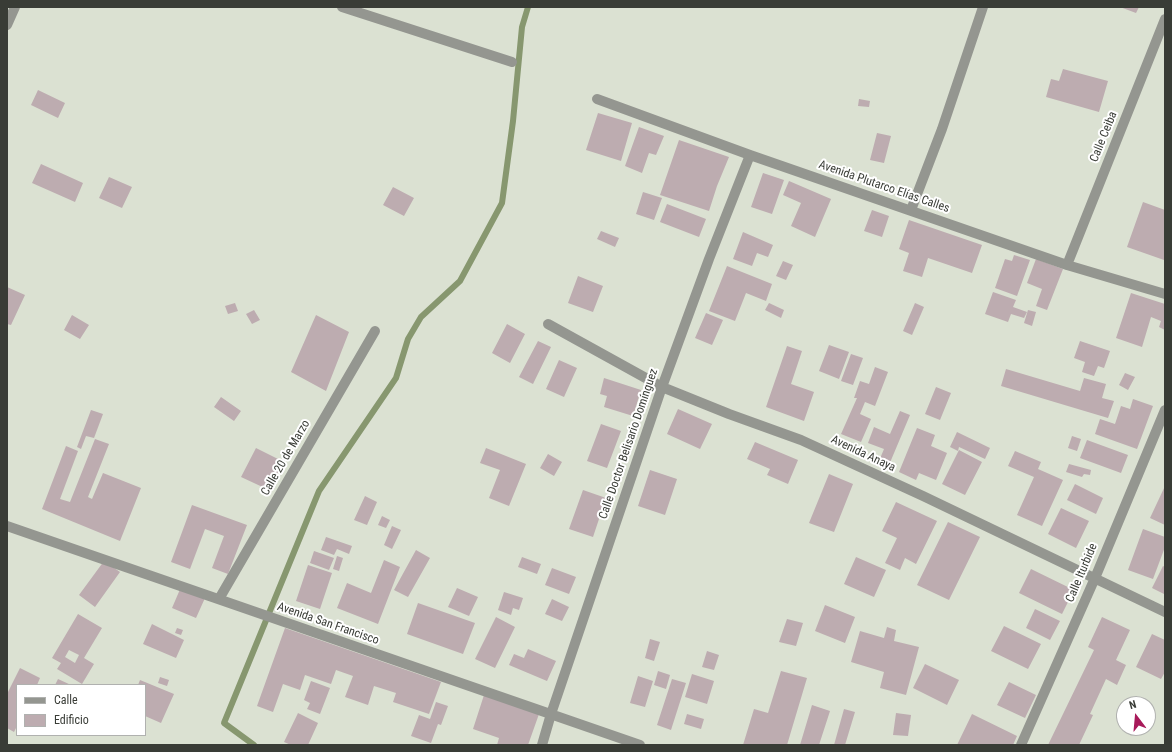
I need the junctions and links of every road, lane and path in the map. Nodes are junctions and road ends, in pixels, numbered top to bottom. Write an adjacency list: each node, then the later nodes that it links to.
1 (15, 7): 5 (street)
2 (342, 7): 6 (street)
3 (983, 7): 9 (street)
4 (1165, 19): 10 (street, Calle Ceiba)
5 (7, 25)
6 (512, 62)
7 (597, 99): 8 (street, Avenida Plutarco Elías Calles)
8 (750, 155): 9 (street, Avenida Plutarco Elías Calles); 14 (street, Calle Doctor Belisario Domínguez)
9 (911, 210): 10 (street, Avenida Plutarco Elías Calles)
10 (1067, 265): 11 (street, Avenida Plutarco Elías Calles)
11 (1165, 294)
12 (548, 324): 14 (street, Avenida Anaya)
13 (375, 331): 18 (street, Calle 20 de Marzo)
14 (662, 387): 17 (street, Avenida Anaya); 20 (street, Calle Doctor Belisario Domínguez)
15 (1165, 410): 17 (street, Calle Iturbide)
16 (7, 526): 18 (street, Avenida San Francisco)
17 (1095, 578): 19 (street, Avenida Anaya); 23 (street, Calle Iturbide)
18 (219, 599): 20 (street, Avenida San Francisco)
19 (1165, 612)
20 (551, 714): 21 (street, Calle Doctor Belisario Domínguez); 22 (street, Avenida San Francisco)
21 (542, 745)
22 (640, 745)
23 (1021, 745)

